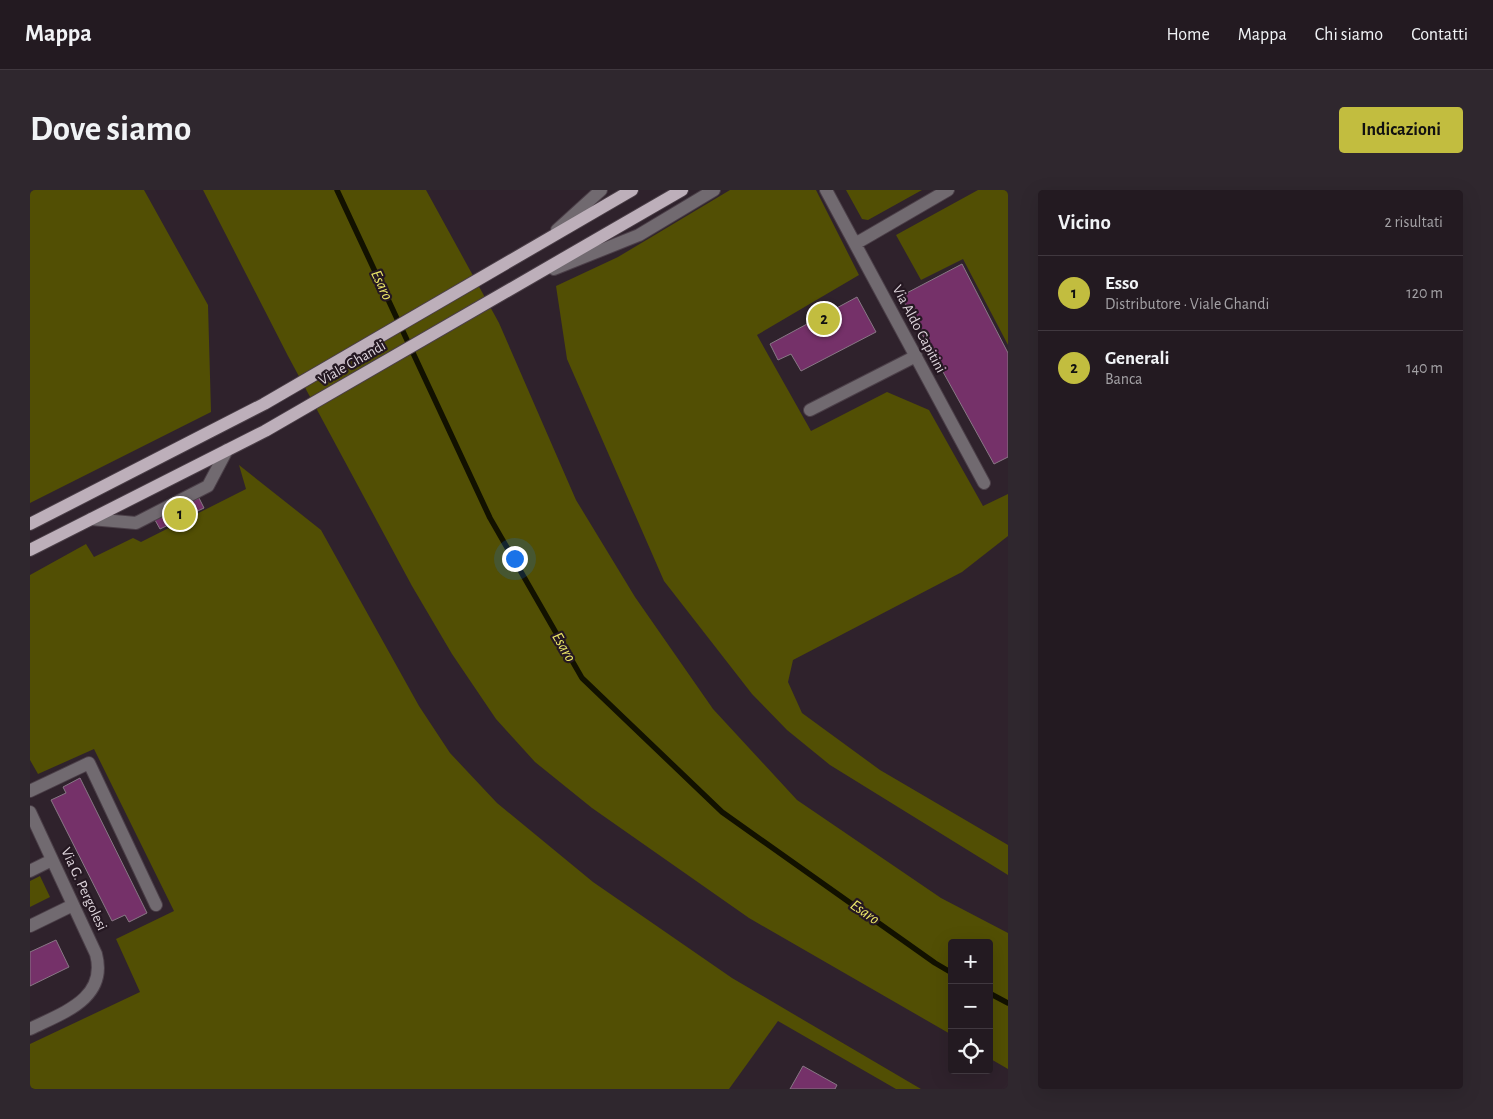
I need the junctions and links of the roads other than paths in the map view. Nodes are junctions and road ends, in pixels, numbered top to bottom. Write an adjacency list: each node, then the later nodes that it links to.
1 (601, 190): 7 (street)
2 (632, 190): 7 (main road, Viale Ghandi)
3 (682, 190): 9 (main road, Viale Ghandi)
4 (714, 190): 9 (street)
5 (826, 190): 8 (street, Via Aldo Capitini)
6 (948, 190): 8 (street)
7 (543, 243): 15 (main road, Viale Ghandi)
8 (855, 244): 10 (street, Via Aldo Capitini)
9 (538, 276): 12 (main road, Viale Ghandi)
10 (916, 356): 11 (street); 13 (street, Via Aldo Capitini)
11 (810, 410)
12 (227, 450): 14 (main road, Viale Ghandi); 14 (street)
13 (984, 483)
14 (91, 519): 16 (main road, Viale Ghandi)
15 (34, 522)
16 (48, 540): 17 (main road, Viale Ghandi); 18 (street)
17 (30, 550)
18 (30, 554)
19 (30, 791): 24 (street)
20 (30, 812): 21 (street, Via G. Pergolesi)
21 (52, 860): 22 (street); 23 (street, Via G. Pergolesi)
22 (30, 871)
23 (73, 905): 25 (street); 26 (street, Via G. Pergolesi)
24 (156, 905)
25 (30, 926)
26 (30, 1029)

